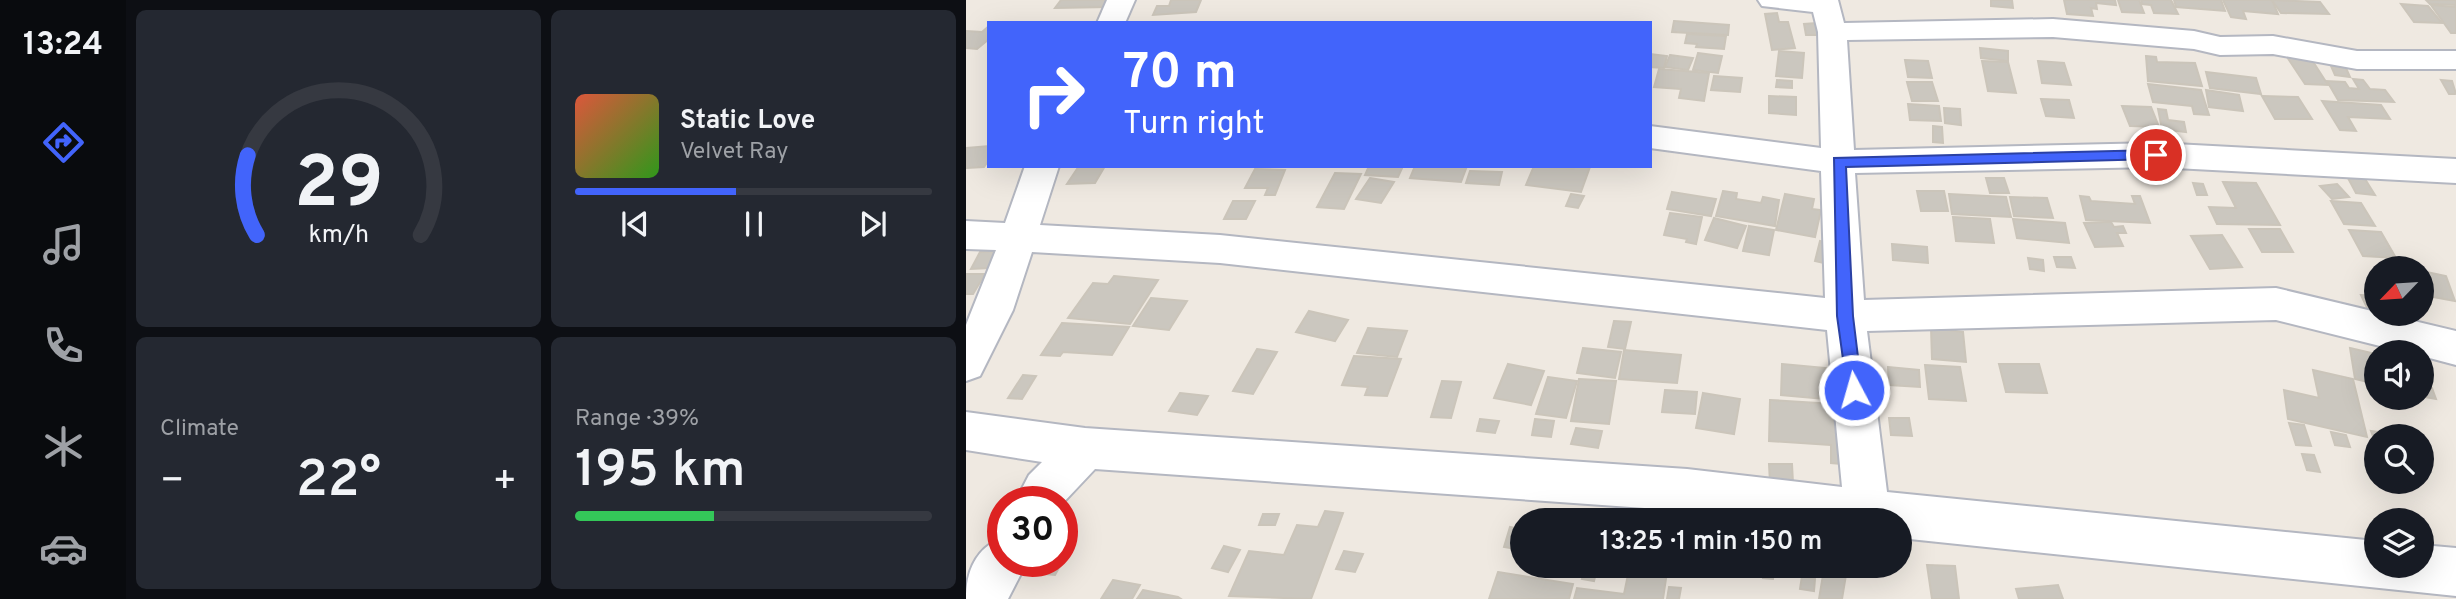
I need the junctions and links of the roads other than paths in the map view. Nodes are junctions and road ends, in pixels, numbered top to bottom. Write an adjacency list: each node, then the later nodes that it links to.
1 (1121, 0): 4 (street)
2 (1772, 0): 3 (street)
3 (1827, 12): 5 (street); 7 (street)
4 (1112, 21)
5 (2456, 60)
6 (1652, 137): 7 (street)
7 (1839, 162): 9 (street); 12 (street)
8 (1041, 168): 11 (street)
9 (2456, 172)
10 (966, 234): 11 (street)
11 (1021, 237): 12 (street); 14 (street)
12 (1845, 316): 13 (street); 19 (street)
13 (2456, 348)
14 (966, 364)
15 (966, 432): 16 (street)
16 (1085, 448): 17 (street); 18 (street)
17 (1049, 486)
18 (1834, 508)
19 (1867, 508)
20 (1912, 517): 21 (street)
21 (2364, 564)
22 (2434, 570): 23 (street)
23 (2456, 572)
24 (994, 577): 25 (street)
25 (981, 599)

